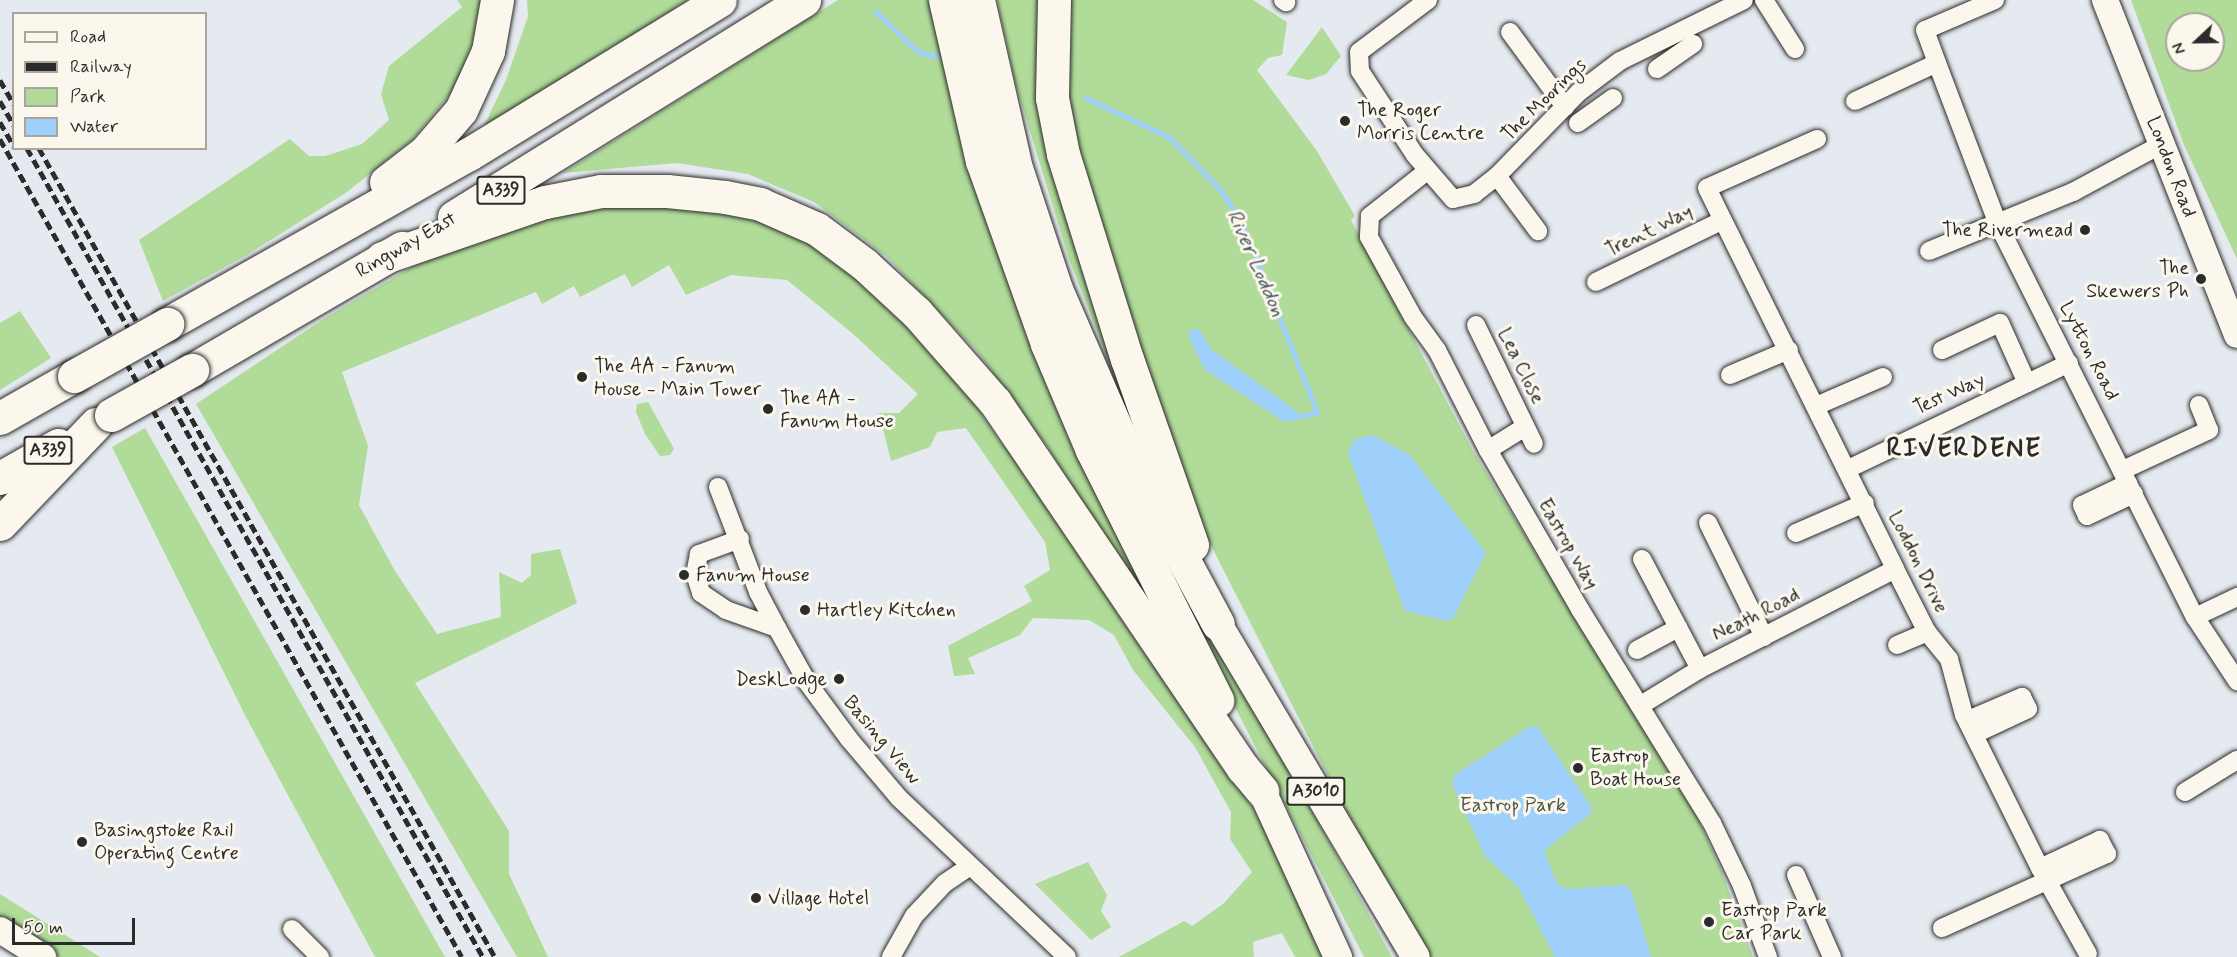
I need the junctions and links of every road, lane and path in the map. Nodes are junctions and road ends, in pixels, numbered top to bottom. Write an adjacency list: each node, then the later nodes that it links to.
1 (497, 0): 34 (highway)
2 (720, 0): 34 (highway, A339)
3 (804, 0): 35 (highway, Ringway East / A339)
4 (945, 0): 76 (highway)
5 (978, 0): 65 (highway)
6 (1054, 0): 65 (highway)
7 (1428, 0): 28 (street, The Moorings)
8 (1744, 0): 12 (street, The Moorings)
9 (1764, 0): 16 (street)
10 (1995, 0): 18 (street, Lytton Road)
11 (2105, 0): 27 (street, London Road)
12 (1706, 7): 14 (street, The Moorings)
13 (1510, 32): 23 (street)
14 (1660, 38): 17 (street); 20 (street, The Moorings)
15 (1693, 44): 17 (street)
16 (1795, 49)
17 (1675, 57): 19 (street)
18 (1937, 63): 22 (street); 31 (street, Lytton Road)
19 (1657, 69)
20 (1579, 92): 23 (street, The Moorings); 24 (street)
21 (1613, 98): 24 (street)
22 (1855, 101)
23 (1565, 107): 29 (street, The Moorings)
24 (1598, 109): 25 (street)
25 (1578, 123)
26 (1817, 139): 30 (street, Loddon Drive)
27 (2162, 144): 31 (street); 38 (street, London Road)
28 (1427, 171): 29 (street, The Moorings); 51 (street, Eastrop Way)
29 (1497, 176): 32 (street)
30 (1721, 221): 36 (street, Trent Way); 39 (street, Loddon Drive)
31 (1997, 222): 33 (street); 41 (street, Lytton Road)
32 (1538, 231)
33 (1929, 251)
34 (286, 257): 47 (highway, A339, bridge)
35 (382, 258): 48 (highway, Ringway East / A339, bridge); 76 (highway)
36 (1596, 282)
37 (1476, 325): 49 (street, Lea Close)
38 (2237, 334)
39 (1789, 350): 42 (street); 46 (street, Loddon Drive)
40 (1942, 350): 44 (street)
41 (2069, 363): 44 (street, Test Way); 54 (street, Lytton Road)
42 (1730, 375)
43 (1883, 377): 46 (street)
44 (2027, 382): 52 (street, Test Way)
45 (2199, 405): 54 (street)
46 (1816, 406): 52 (street, Loddon Drive)
47 (0, 418)
48 (104, 420): 53 (highway, Ringway East / A339); 58 (highway)
49 (1525, 427): 50 (street, Lea Close); 51 (street, Lea Close)
50 (1534, 444)
51 (1488, 450): 74 (street, Eastrop Way)
52 (1848, 469): 56 (street, Loddon Drive)
53 (0, 478)
54 (2128, 482): 64 (street, Lytton Road)
55 (718, 487): 60 (street, Basing View)
56 (1865, 503): 59 (street); 62 (street, Loddon Drive)
57 (1708, 523): 69 (street)
58 (0, 524)
59 (1796, 533)
60 (740, 539): 66 (street, Basing View); 66 (street)
61 (1642, 559): 67 (street)
62 (1895, 569): 68 (street, Loddon Drive); 69 (street, Neath Road)
63 (2237, 597): 64 (street)
64 (2195, 617): 73 (street, Lytton Road)
65 (1218, 624): 90 (main road, A3010)
66 (777, 628): 78 (street, Basing View)
67 (1678, 628): 71 (street); 72 (street)
68 (1927, 632): 70 (street); 80 (street, Loddon Drive)
69 (1764, 637): 72 (street, Neath Road)
70 (1897, 645)
71 (1637, 650)
72 (1700, 669): 74 (street, Neath Road)
73 (2237, 681)
74 (1641, 705): 91 (street, Eastrop Way)
75 (2237, 760): 77 (street)
76 (1262, 790): 89 (main road, A3010)
77 (2186, 792)
78 (970, 866): 87 (street); 88 (street, Basing View)
79 (1797, 875): 92 (street)
80 (2043, 875): 81 (street); 84 (street, Loddon Drive)
81 (1942, 928)
82 (292, 929): 86 (street)
83 (0, 930): 85 (street)
84 (2088, 954)
85 (43, 957)
86 (320, 957)
87 (891, 957)
88 (1067, 957)
89 (1338, 957)
90 (1416, 957)
91 (1768, 957)
92 (1832, 957)

